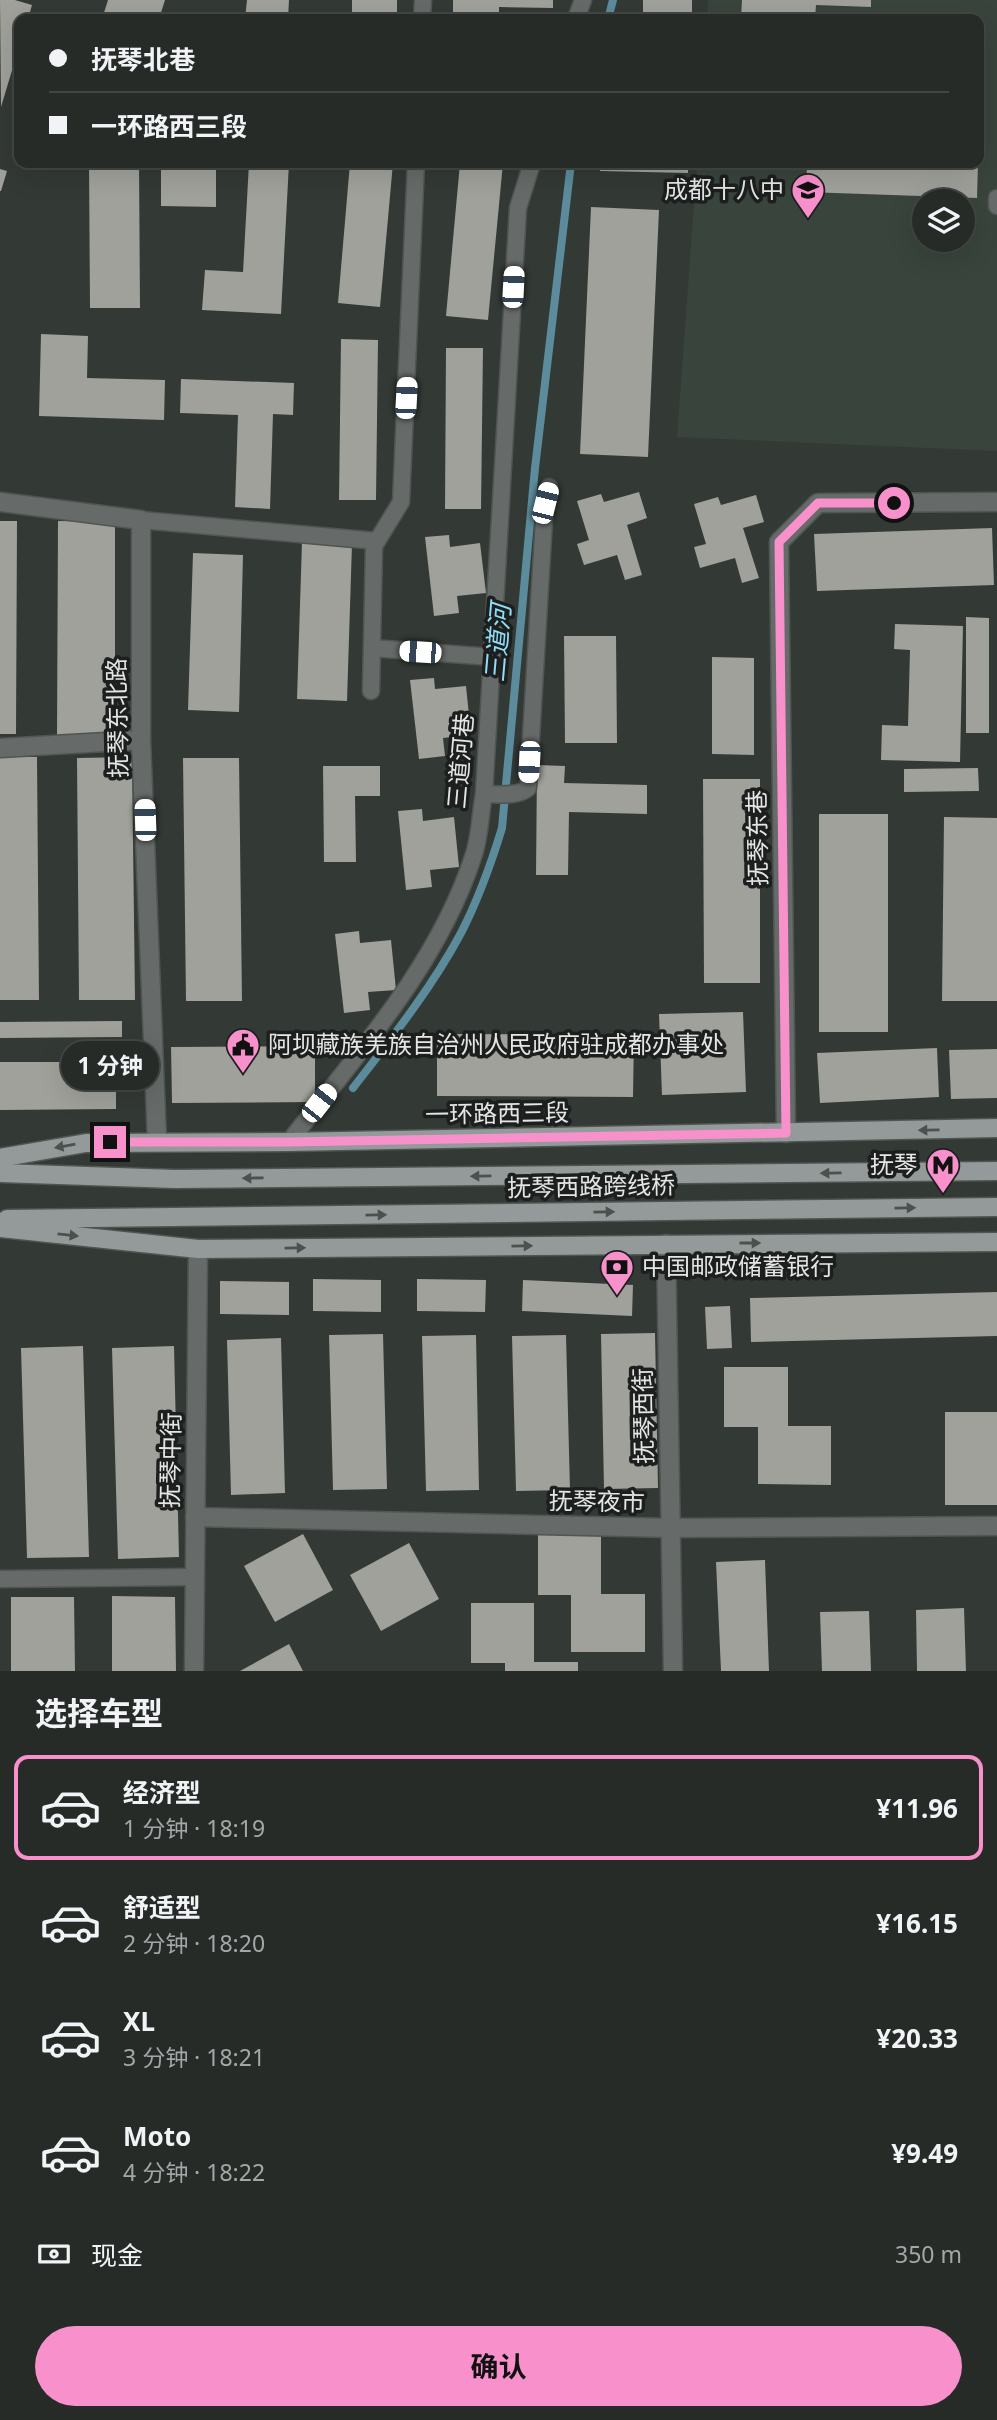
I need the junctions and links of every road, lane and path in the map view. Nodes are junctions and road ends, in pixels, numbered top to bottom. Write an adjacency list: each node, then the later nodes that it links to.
1 (416, 168): 9 (lane)
2 (530, 168): 11 (lane, 三道河巷)
3 (997, 198): 4 (lane)
4 (997, 206)
5 (549, 487): 15 (lane)
6 (0, 502): 8 (street)
7 (997, 502): 17 (street, 抚琴东巷)
8 (141, 520): 9 (lane); 13 (street, 抚琴东北路)
9 (377, 541): 10 (lane)
10 (372, 648): 11 (lane); 12 (lane)
11 (492, 657): 15 (lane, 三道河巷)
12 (371, 691)
13 (141, 740): 14 (street); 18 (street, 抚琴东北路)
14 (0, 748)
15 (488, 794): 19 (lane, 三道河巷)
16 (997, 1128): 17 (main road, 一环路西三段, one-way to 17)
17 (786, 1133): 19 (main road, 一环路西三段)
18 (158, 1141): 19 (main road, 一环路西三段); 20 (main road, 一环路西三段, one-way to 20)
19 (289, 1142)
20 (0, 1158)
21 (997, 1171): 22 (main road, 抚琴西路跨线桥, one-way to 22)
22 (0, 1172)
23 (997, 1207): 24 (main road, 抚琴西路跨线桥, one-way to 23)
24 (0, 1219)
25 (0, 1228): 28 (main road, one-way to 28)
26 (997, 1242): 27 (main road, one-way to 26)
27 (666, 1244): 28 (main road, one-way to 27); 31 (street, 抚琴西街)
28 (198, 1249): 29 (street, 抚琴中街)
29 (195, 1517): 31 (street, 抚琴夜市); 32 (street, 抚琴中街)
30 (997, 1526): 31 (street, 抚琴夜市)
31 (671, 1528): 35 (street, 抚琴西街)
32 (194, 1577): 33 (lane); 34 (street, 抚琴中街)
33 (0, 1579)
34 (194, 1671)
35 (673, 1671)

